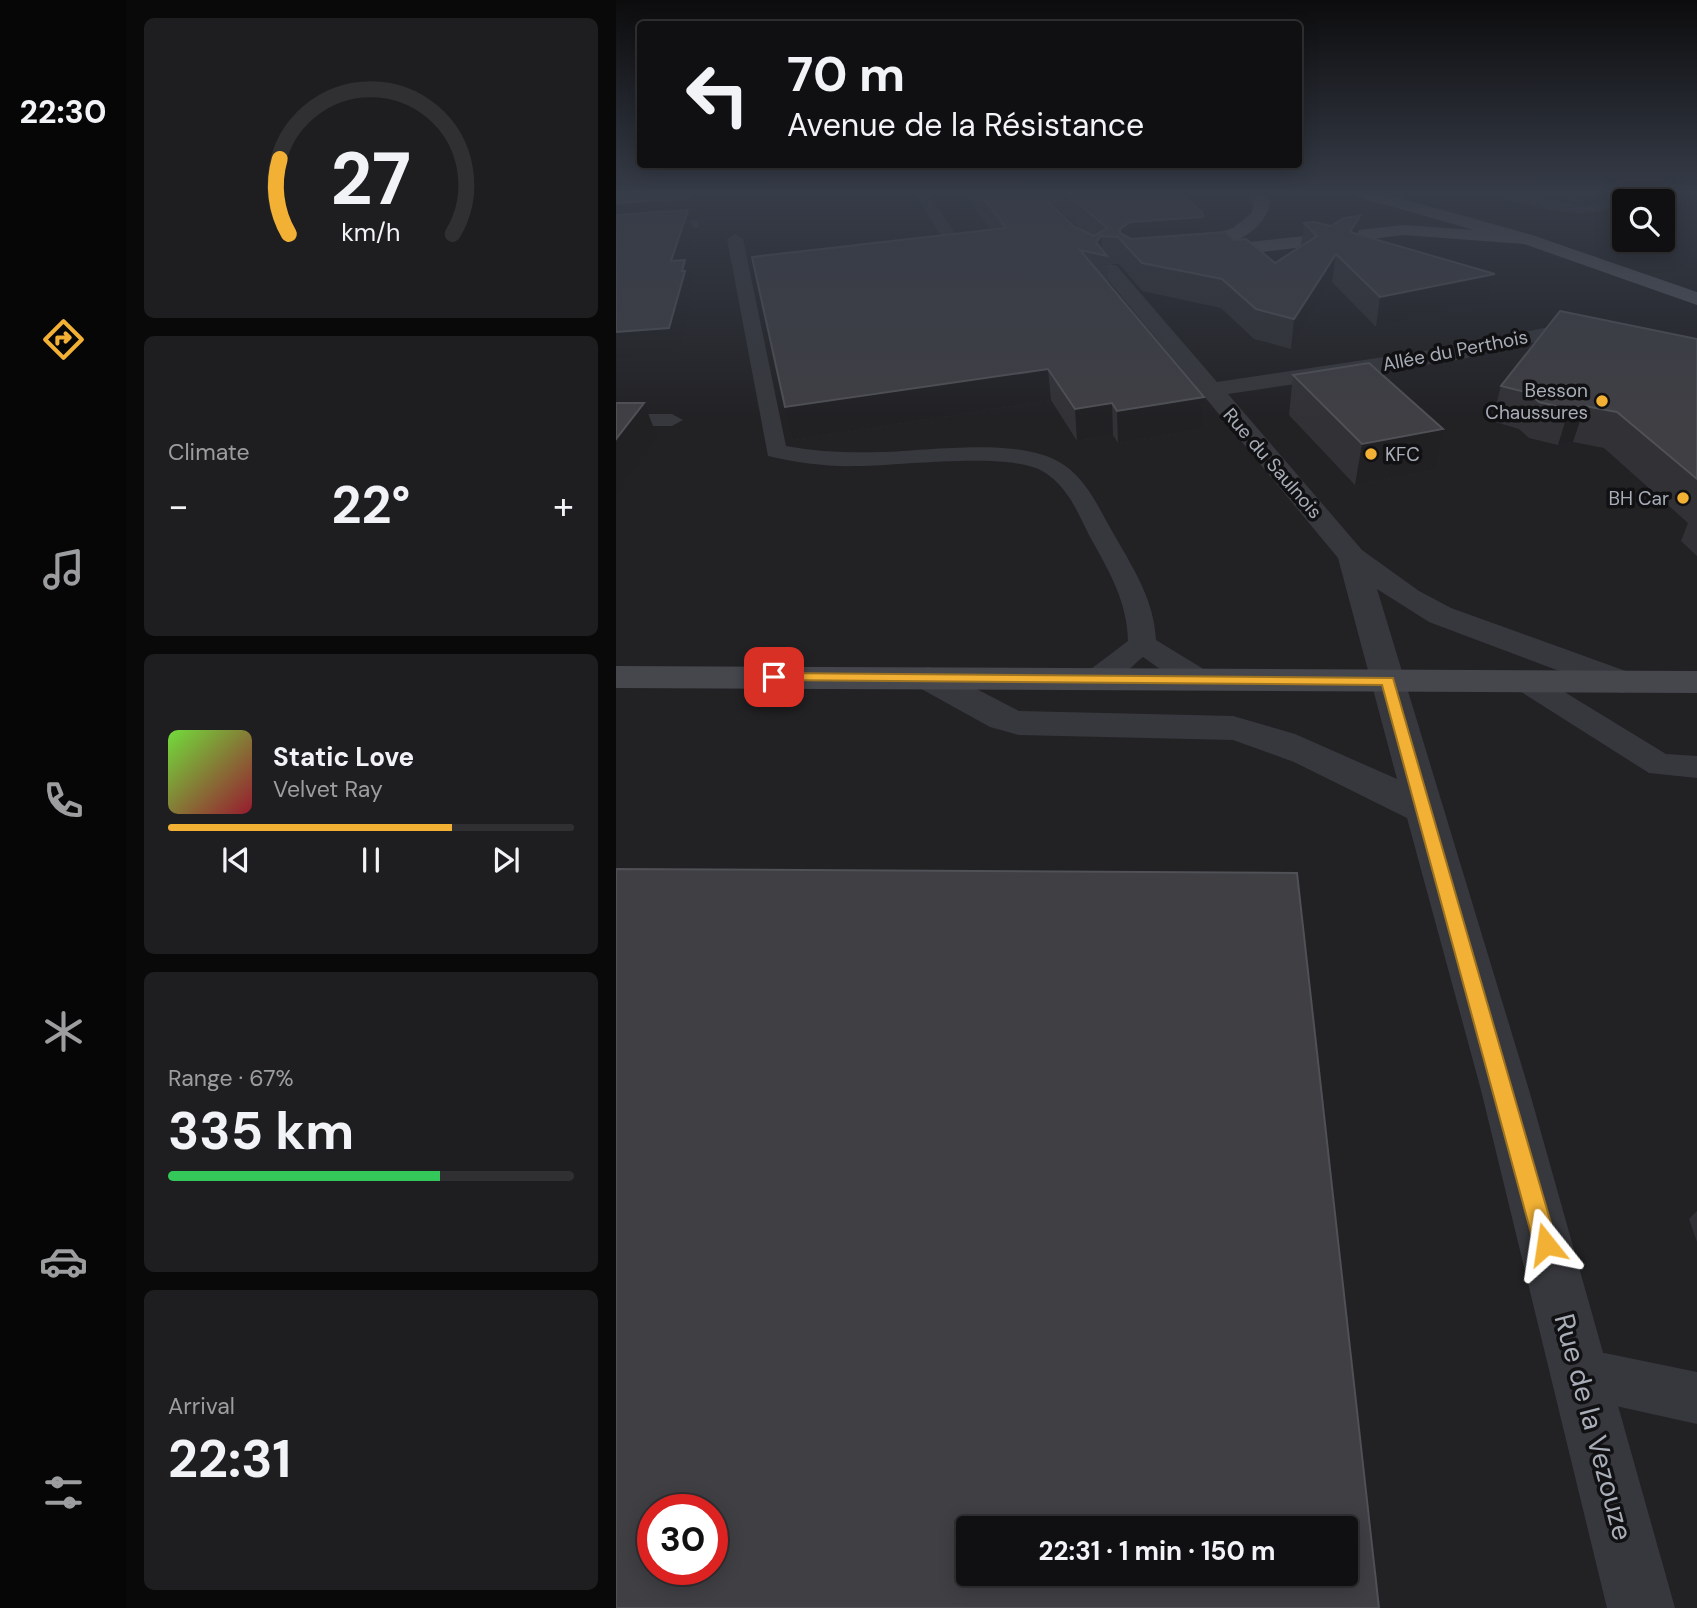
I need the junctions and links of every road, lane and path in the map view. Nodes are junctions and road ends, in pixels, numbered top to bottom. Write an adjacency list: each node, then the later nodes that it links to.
1 (746, 268): 12 (lane)
2 (1115, 268): 8 (street, Rue du Saulnois)
3 (1609, 268): 6 (main road)
4 (1647, 268): 5 (main road)
5 (1697, 285)
6 (1697, 299)
7 (1697, 368): 8 (street, Allée du Perthois)
8 (1211, 390): 11 (street, Rue du Saulnois)
9 (616, 420): 10 (lane)
10 (671, 420)
11 (1352, 556): 17 (street, Rue du Saulnois); 19 (street)
12 (1142, 644): 15 (lane); 16 (lane)
13 (616, 677): 14 (main road)
14 (928, 678): 15 (main road); 22 (street)
15 (1097, 679): 16 (main road)
16 (1200, 680): 17 (main road)
17 (1388, 681): 18 (main road); 22 (street, Rue de la Vezouze)
18 (1525, 681): 19 (main road); 21 (lane)
19 (1622, 682): 20 (main road)
20 (1697, 682)
21 (1697, 767)
22 (1424, 809): 23 (street, Rue de la Vezouze)
23 (1580, 1373): 24 (lane); 25 (street, Rue de la Vezouze)
24 (1697, 1398)
25 (1641, 1608)

